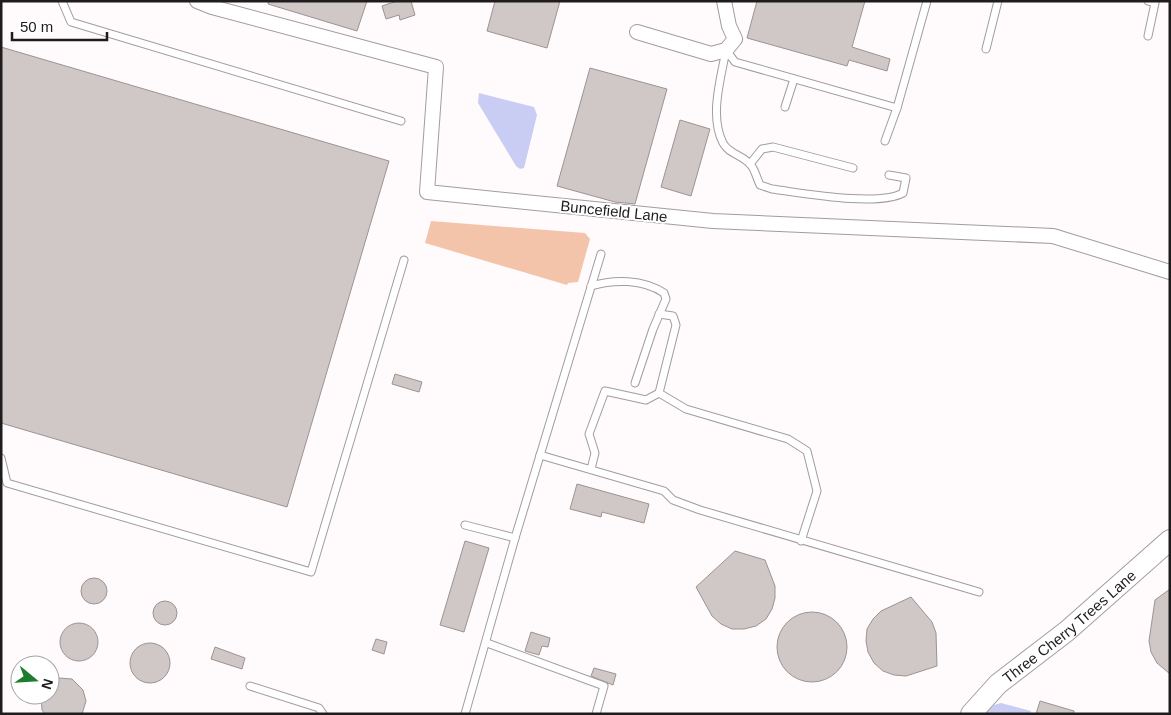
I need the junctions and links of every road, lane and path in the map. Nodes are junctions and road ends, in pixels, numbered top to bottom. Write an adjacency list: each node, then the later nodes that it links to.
1 (62, 1): 14 (lane)
2 (197, 1): 21 (street, Buncefield Lane)
3 (724, 1): 10 (street)
4 (927, 1): 13 (lane)
5 (998, 1): 9 (lane)
6 (1148, 1): 8 (lane)
7 (637, 32): 10 (street)
8 (1148, 36)
9 (986, 49)
10 (726, 50): 11 (lane); 16 (lane)
11 (794, 79): 12 (lane); 13 (lane)
12 (785, 107)
13 (897, 108): 15 (lane)
14 (401, 121)
15 (885, 142)
16 (750, 164): 17 (lane); 18 (lane)
17 (852, 168)
18 (888, 175)
19 (601, 254): 22 (lane)
20 (404, 260): 27 (lane)
21 (1170, 272)
22 (592, 286): 23 (lane); 26 (lane)
23 (659, 314): 24 (lane); 25 (lane)
24 (636, 383)
25 (659, 392): 28 (lane); 32 (lane)
26 (540, 455): 28 (lane); 30 (lane)
27 (1, 458)
28 (591, 469): 32 (lane)
29 (465, 524): 30 (lane)
30 (515, 538): 34 (lane)
31 (1170, 540): 39 (street, Three Cherry Trees Lane)
32 (800, 541): 33 (lane)
33 (979, 592)
34 (487, 643): 37 (lane); 38 (lane)
35 (250, 686): 36 (lane)
36 (323, 714)
37 (465, 714)
38 (596, 714)
39 (971, 714)

